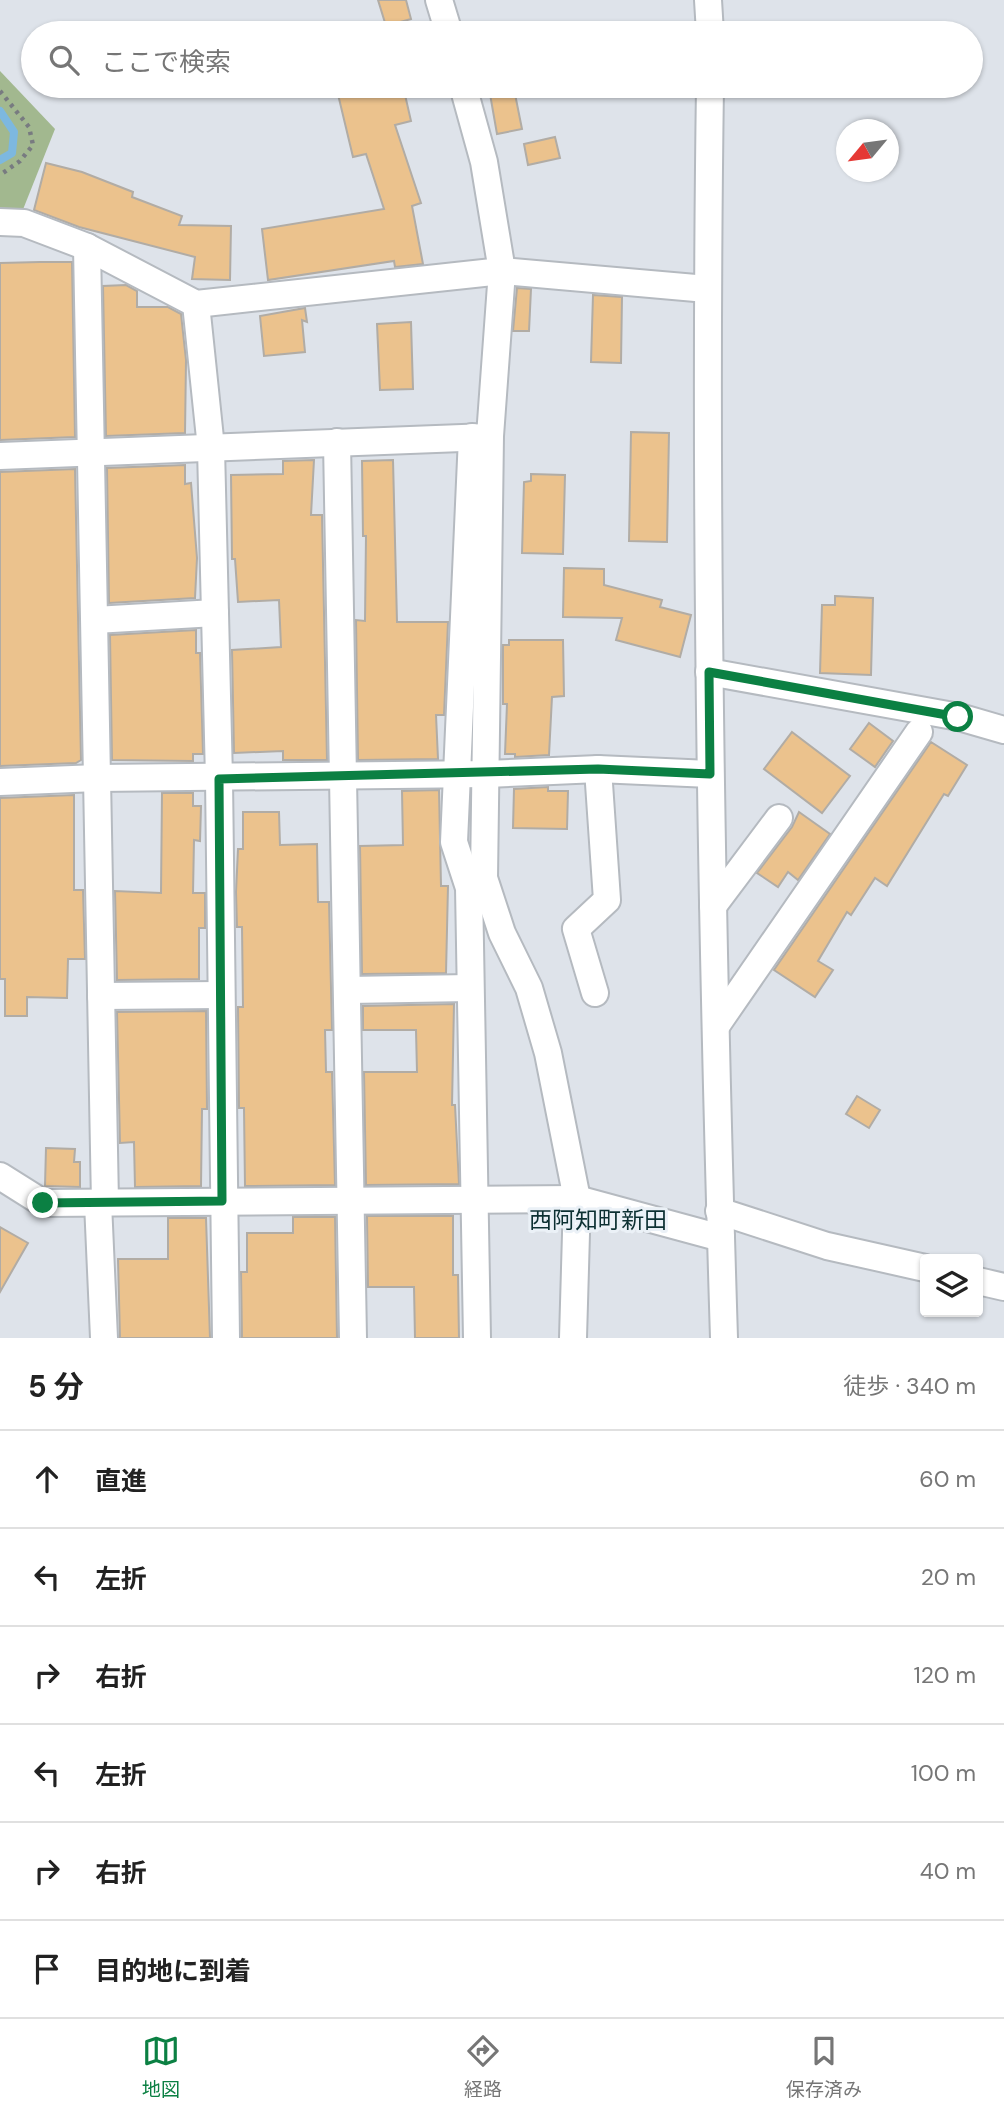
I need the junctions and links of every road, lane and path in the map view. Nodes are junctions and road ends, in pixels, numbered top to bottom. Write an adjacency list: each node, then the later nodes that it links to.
1 (439, 0): 3 (street)
2 (708, 0): 4 (street)
3 (445, 21)
4 (709, 21)
5 (0, 91): 8 (path)
6 (466, 98): 11 (street)
7 (710, 98): 12 (street)
8 (0, 174)
9 (0, 222): 10 (street)
10 (87, 247): 13 (street); 17 (street)
11 (502, 271): 12 (street); 13 (street); 14 (street)
12 (707, 289): 21 (street)
13 (196, 304): 16 (street)
14 (481, 437): 15 (street); 25 (street); 27 (street)
15 (337, 442): 16 (street); 28 (street)
16 (211, 447): 17 (street); 19 (street)
17 (93, 452): 18 (street); 20 (street)
18 (0, 456)
19 (215, 613): 20 (street); 30 (street)
20 (95, 620): 29 (street)
21 (709, 672): 22 (street); 26 (street)
22 (1004, 730)
23 (919, 732): 39 (street)
24 (598, 769): 25 (street); 26 (street); 36 (street)
25 (487, 774): 27 (street); 41 (street)
26 (710, 774): 33 (street)
27 (458, 775): 28 (street); 34 (street)
28 (345, 777): 30 (street); 35 (street)
29 (97, 778): 30 (street); 31 (street); 38 (street)
30 (219, 779): 37 (street)
31 (0, 782)
32 (779, 818): 33 (street)
33 (713, 906): 39 (street)
34 (470, 988): 35 (street); 43 (street)
35 (348, 989): 42 (street)
36 (595, 993)
37 (221, 995): 38 (street); 44 (street)
38 (101, 996): 45 (street)
39 (716, 1026): 46 (street)
40 (0, 1176): 45 (street)
41 (577, 1199): 43 (street); 47 (street); 55 (street)
42 (350, 1200): 43 (street); 44 (street); 53 (street)
43 (472, 1200): 54 (street)
44 (222, 1201): 45 (street); 52 (street)
45 (101, 1203): 51 (street)
46 (719, 1212): 47 (street); 48 (street)
47 (721, 1238): 56 (street)
48 (920, 1267)
49 (983, 1281): 50 (street)
50 (1004, 1287)
51 (104, 1338)
52 (226, 1338)
53 (353, 1338)
54 (477, 1338)
55 (573, 1338)
56 (724, 1338)

